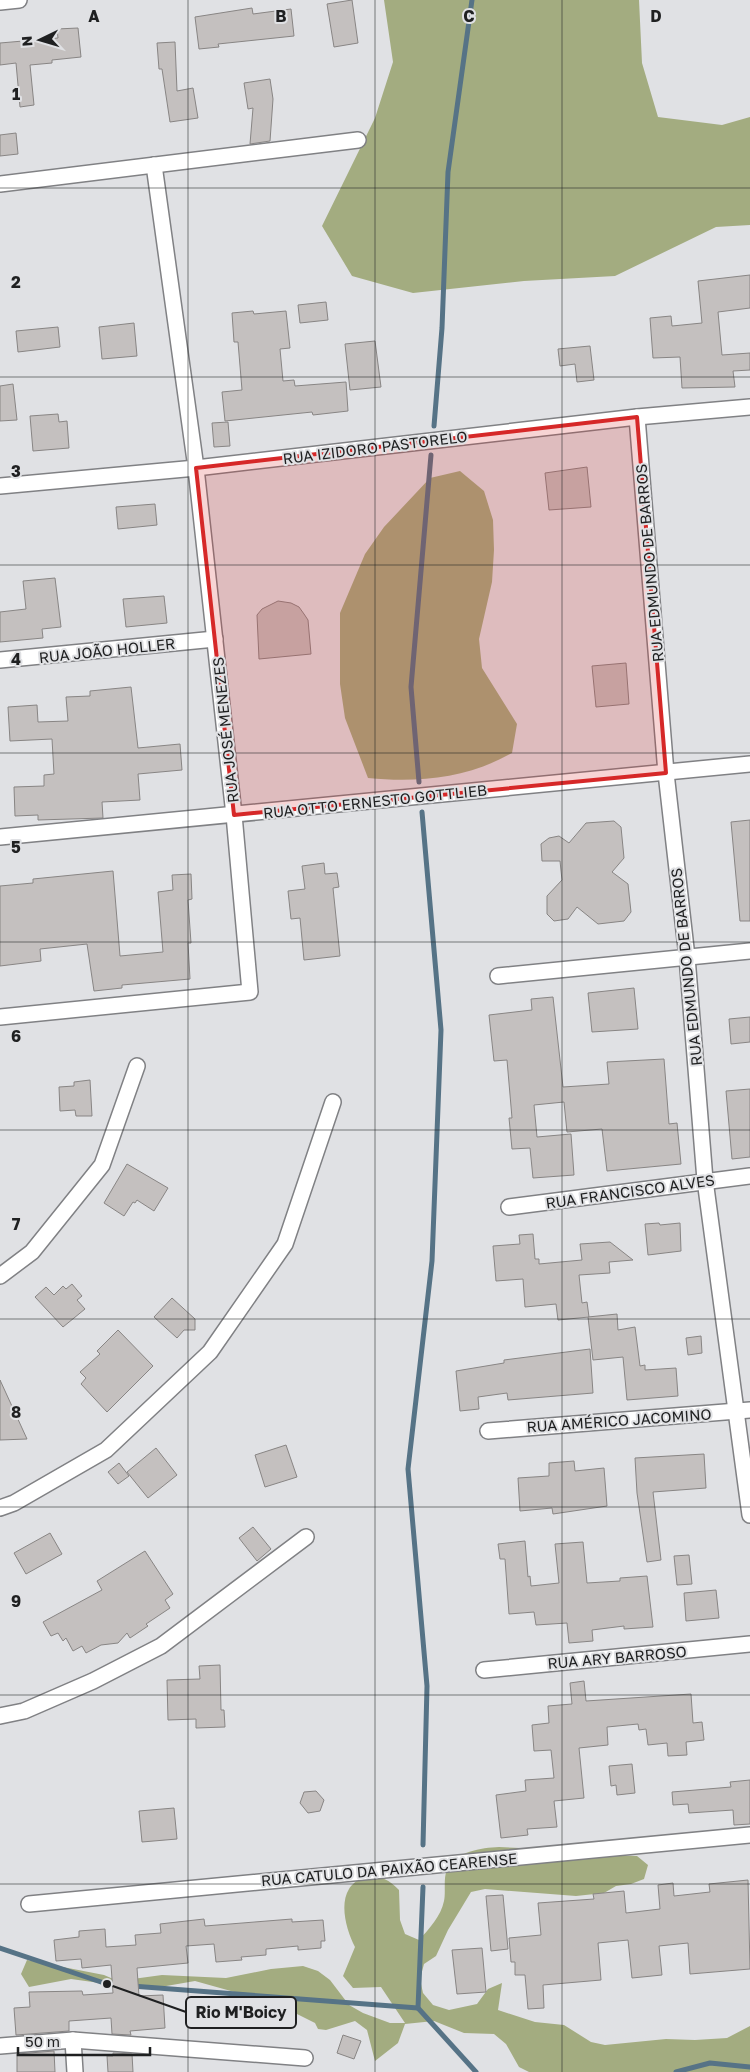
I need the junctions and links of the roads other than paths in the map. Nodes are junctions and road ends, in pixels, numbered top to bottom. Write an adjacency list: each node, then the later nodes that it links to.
1 (19, 0): 2 (street)
2 (0, 2)
3 (358, 140): 4 (street)
4 (154, 165): 5 (street); 8 (street, RUA JOSÉ MENEZES)
5 (0, 184)
6 (750, 407): 7 (street, RUA IZIDORO PASTORELO)
7 (637, 416): 8 (street, RUA IZIDORO PASTORELO); 13 (street, RUA EDMUNDO DE BARROS)
8 (196, 468): 9 (street, RUA IZIDORO PASTORELO); 10 (street, RUA JOSÉ MENEZES)
9 (0, 486)
10 (215, 639): 11 (street, RUA JOÃO HOLLER); 14 (street, RUA JOSÉ MENEZES)
11 (0, 660)
12 (750, 764): 13 (street, RUA OTTO ERNESTO GOTTLIEB)
13 (666, 773): 14 (street, RUA OTTO ERNESTO GOTTLIEB); 17 (street, RUA EDMUNDO DE BARROS)
14 (234, 816): 15 (street, RUA OTTO ERNESTO GOTTLIEB); 19 (street, RUA JOSÉ MENEZES)
15 (0, 837)
16 (750, 951): 17 (street)
17 (687, 957): 18 (street); 23 (street, RUA EDMUNDO DE BARROS)
18 (498, 976)
19 (0, 1017)
20 (137, 1066): 25 (street)
21 (333, 1102): 28 (street)
22 (750, 1176): 23 (street, RUA FRANCISCO ALVES)
23 (705, 1180): 24 (street, RUA FRANCISCO ALVES); 26 (street, RUA EDMUNDO DE BARROS)
24 (509, 1207)
25 (0, 1276)
26 (742, 1411): 27 (street, RUA AMÉRICO JACOMINO); 29 (street, RUA EDMUNDO DE BARROS)
27 (488, 1431)
28 (0, 1508)
29 (750, 1515)
30 (306, 1536): 33 (street)
31 (750, 1644): 32 (street, RUA ARY BARROSO)
32 (484, 1670)
33 (0, 1716)
34 (750, 1835): 35 (street, RUA CATULO DA PAIXÃO CEARENSE)
35 (29, 1904)
36 (73, 2040): 37 (street); 38 (street); 39 (street)
37 (0, 2046)
38 (305, 2058)
39 (75, 2072)

